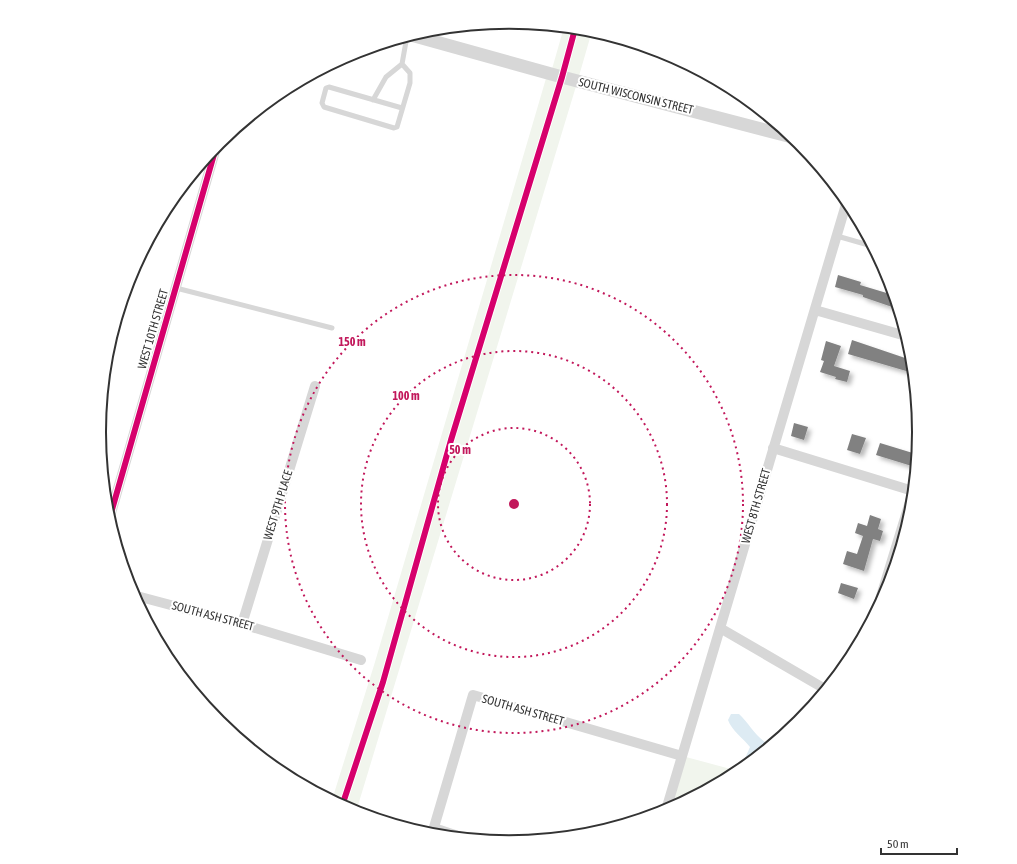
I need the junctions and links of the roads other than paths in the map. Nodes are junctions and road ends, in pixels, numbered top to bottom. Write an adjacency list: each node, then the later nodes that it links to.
1 (424, 38): 6 (street, SOUTH WISCONSIN STREET)
2 (407, 42): 3 (lane)
3 (402, 64): 4 (lane); 5 (lane)
4 (373, 100): 5 (lane); 5 (lane)
5 (402, 108)
6 (779, 134)
7 (211, 160): 11 (street, WEST 10TH STREET)
8 (845, 209): 9 (street, WEST 8TH STREET)
9 (837, 236): 10 (lane); 12 (street, WEST 8TH STREET)
10 (865, 244)
11 (176, 288): 13 (lane); 18 (street, WEST 10TH STREET)
12 (815, 310): 14 (street); 16 (street, WEST 8TH STREET)
13 (332, 328)
14 (899, 334)
15 (315, 386): 20 (street, WEST 9TH PLACE)
16 (773, 448): 17 (street); 21 (street, WEST 8TH STREET)
17 (907, 489)
18 (113, 508)
19 (141, 597): 20 (street, SOUTH ASH STREET)
20 (242, 624): 22 (street, SOUTH ASH STREET)
21 (720, 628): 23 (street); 24 (street, WEST 8TH STREET)
22 (361, 660)
23 (820, 686)
24 (682, 756): 25 (street, WEST 8TH STREET); 26 (street, SOUTH ASH STREET)
25 (669, 801)
26 (434, 828)

